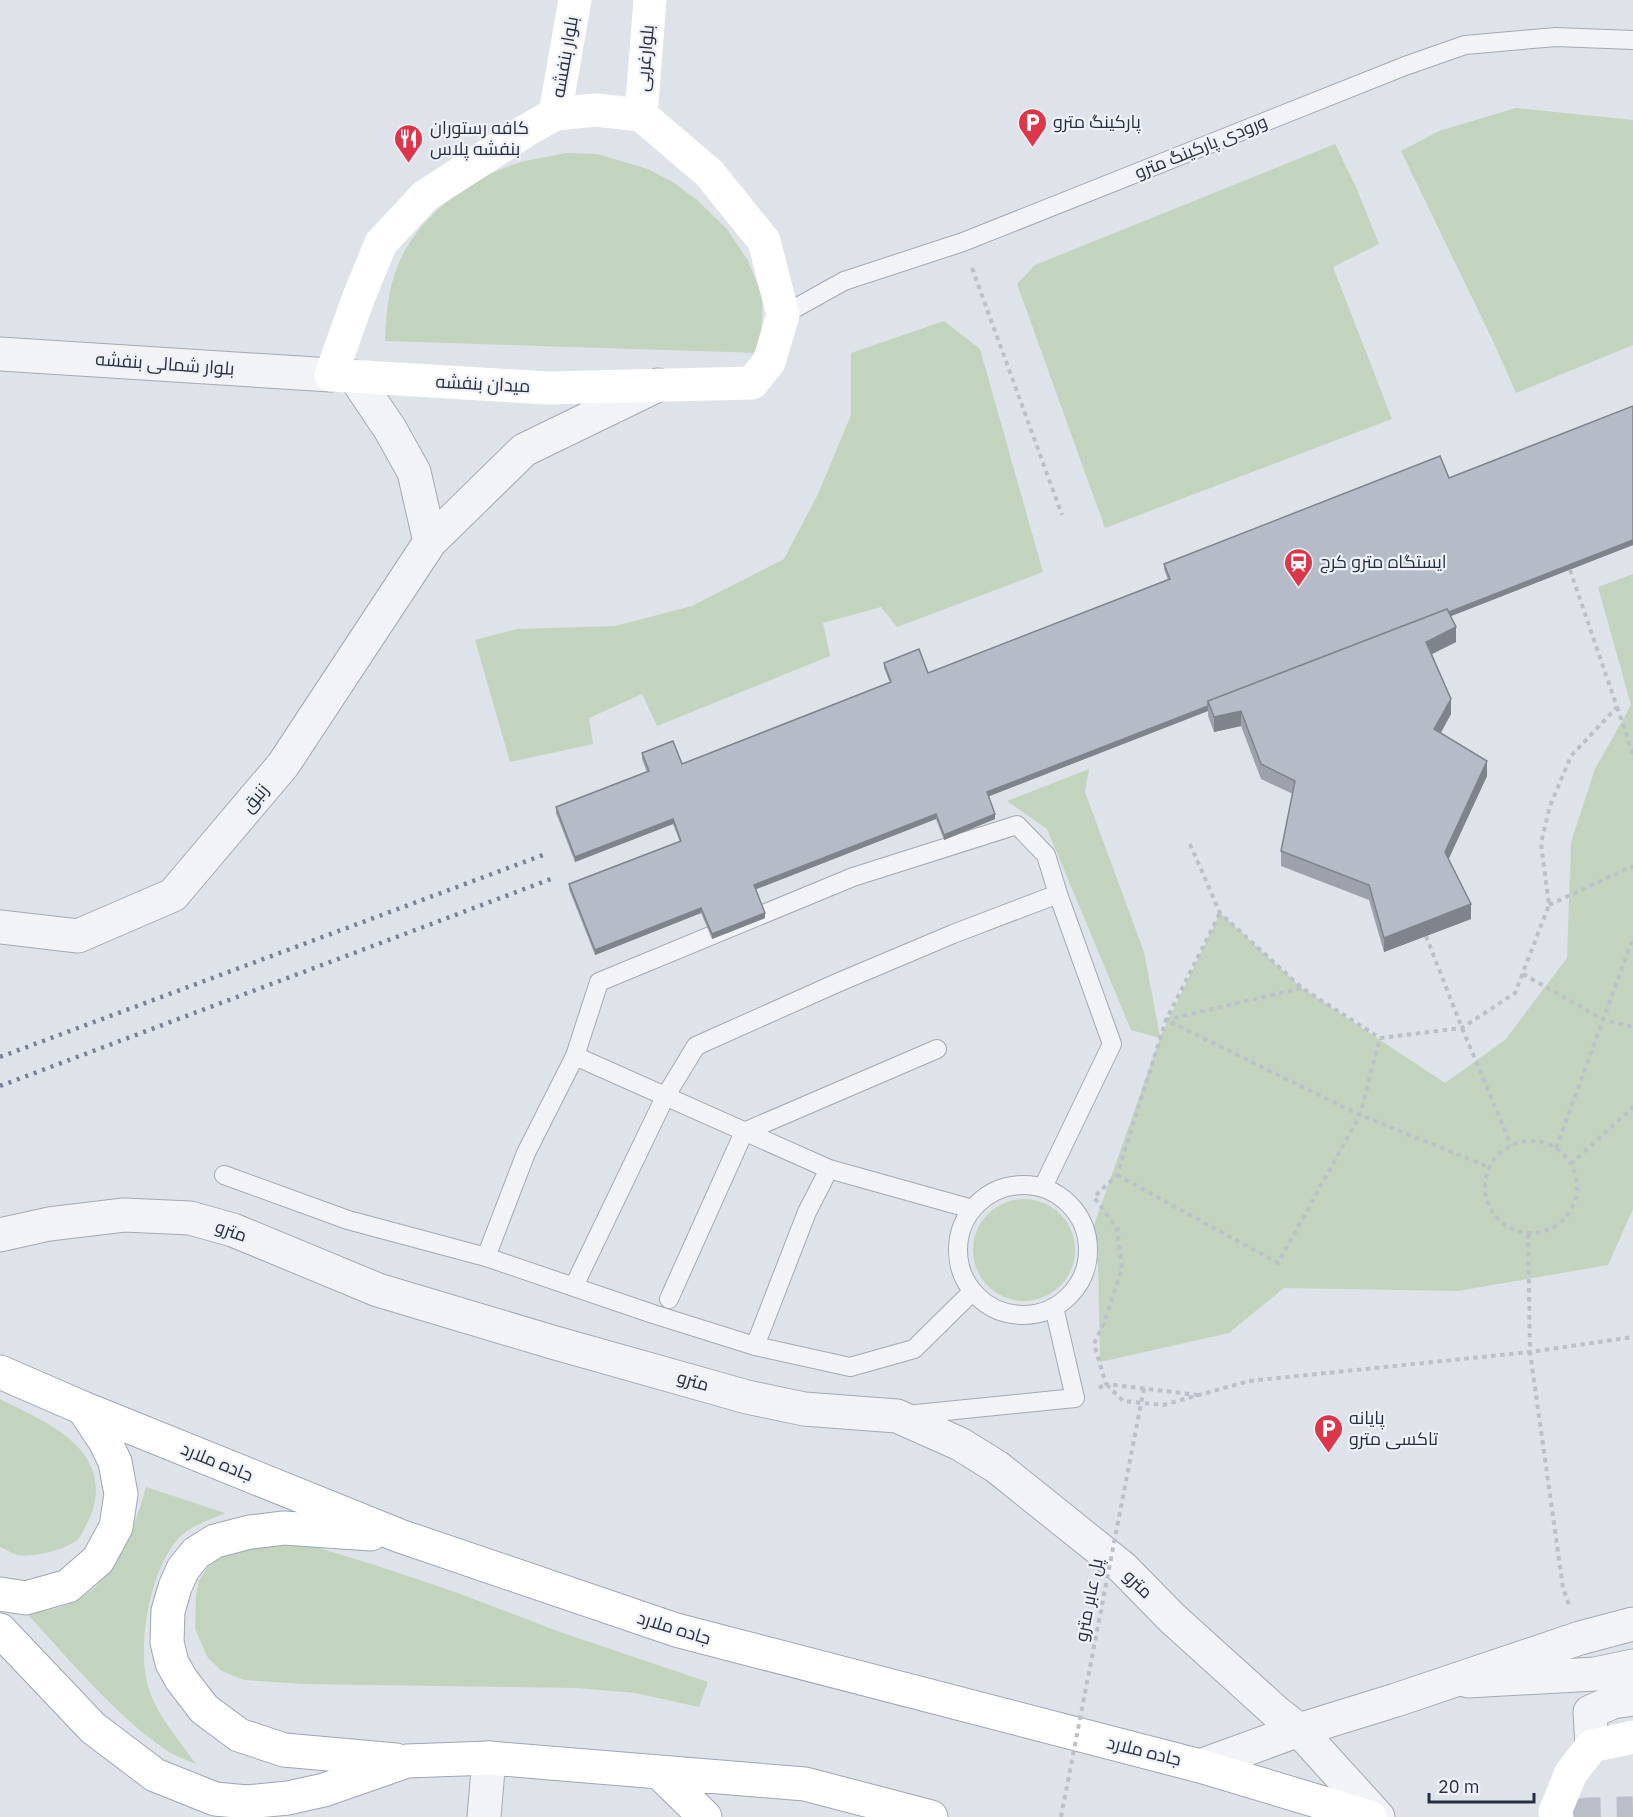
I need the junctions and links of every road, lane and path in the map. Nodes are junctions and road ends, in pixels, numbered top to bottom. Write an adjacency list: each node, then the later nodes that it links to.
1 (575, 0): 4 (main road, بلوار بنفشه)
2 (650, 0): 5 (main road, بلوارغربی)
3 (1633, 40): 6 (lane, ورودی پارکینگ مترو)
4 (555, 114): 5 (main road); 9 (main road)
5 (641, 115): 7 (main road)
6 (963, 242): 7 (lane, ورودی پارکینگ مترو); 11 (path)
7 (783, 315): 10 (main road, میدان بنفشه)
8 (0, 354): 9 (street, بلوار شمالی بنفشه)
9 (343, 376): 10 (main road, میدان بنفشه); 12 (street)
10 (658, 385): 12 (street, زنبق)
11 (1062, 515)
12 (430, 542): 21 (street, زنبق)
13 (1570, 570): 14 (path)
14 (1617, 707): 15 (path); 19 (path)
15 (1633, 754)
16 (1190, 844): 20 (path)
17 (1633, 866): 19 (path)
18 (1058, 894): 32 (lane); 33 (lane); 44 (lane)
19 (1549, 905): 24 (path)
20 (1220, 913): 25 (path); 26 (path)
21 (0, 927)
22 (1426, 936): 29 (path)
23 (1633, 938): 27 (path)
24 (1523, 974): 27 (path); 29 (path)
25 (1302, 988): 26 (path); 30 (path)
26 (1166, 1020): 35 (path); 43 (path)
27 (1604, 1020): 28 (path); 38 (path)
28 (1633, 1027)
29 (1462, 1028): 30 (path); 37 (path)
30 (1380, 1038): 35 (path)
31 (937, 1049): 36 (lane)
32 (575, 1056): 33 (lane); 48 (lane)
33 (665, 1097): 36 (lane); 49 (lane)
34 (1633, 1107): 39 (path)
35 (1360, 1115): 40 (path); 43 (path)
36 (744, 1132): 41 (lane); 51 (lane)
37 (1511, 1145): 38 (path); 40 (path)
38 (1556, 1148): 39 (path)
39 (1571, 1164): 46 (path)
40 (1489, 1167): 46 (path)
41 (829, 1169): 45 (lane); 54 (lane)
42 (224, 1175): 48 (lane)
43 (1117, 1175): 57 (path)
44 (1042, 1187): 45 (lane); 52 (lane)
45 (972, 1209): 50 (lane)
46 (1528, 1234): 55 (path)
47 (0, 1236): 62 (street, مترو)
48 (486, 1257): 49 (lane)
49 (574, 1286): 54 (lane)
50 (972, 1292): 52 (lane); 54 (lane)
51 (669, 1299)
52 (1054, 1307): 60 (lane)
53 (1633, 1336): 55 (path)
54 (755, 1346)
55 (1530, 1352): 59 (path); 67 (path)
56 (0, 1372): 61 (main road, جاده ملارد)
57 (1106, 1384): 58 (path); 59 (path); 60 (path)
58 (1144, 1388): 59 (path); 81 (path, پل عابر مترو, bridge)
59 (1198, 1395)
60 (1075, 1398): 62 (lane)
61 (83, 1408): 63 (main road, جاده ملارد); 64 (main road)
62 (897, 1416): 71 (street, مترو)
63 (400, 1536): 75 (main road); 76 (main road, جاده ملارد)
64 (0, 1594)
65 (1633, 1624): 67 (street)
66 (0, 1630): 75 (main road)
67 (1580, 1638): 69 (street)
68 (1633, 1666): 69 (street)
69 (1449, 1682): 71 (street)
70 (1633, 1699): 73 (street)
71 (1299, 1730): 76 (street); 83 (street, مترو)
72 (1633, 1737): 73 (main road)
73 (1592, 1746): 84 (main road)
74 (489, 1758): 75 (main road); 77 (main road); 78 (street)
75 (407, 1761)
76 (1200, 1766): 82 (main road, جاده ملارد)
77 (659, 1772): 79 (main road); 80 (main road)
78 (484, 1817)
79 (705, 1817)
80 (931, 1817)
81 (1061, 1817)
82 (1370, 1817)
83 (1378, 1817)
84 (1557, 1817)

